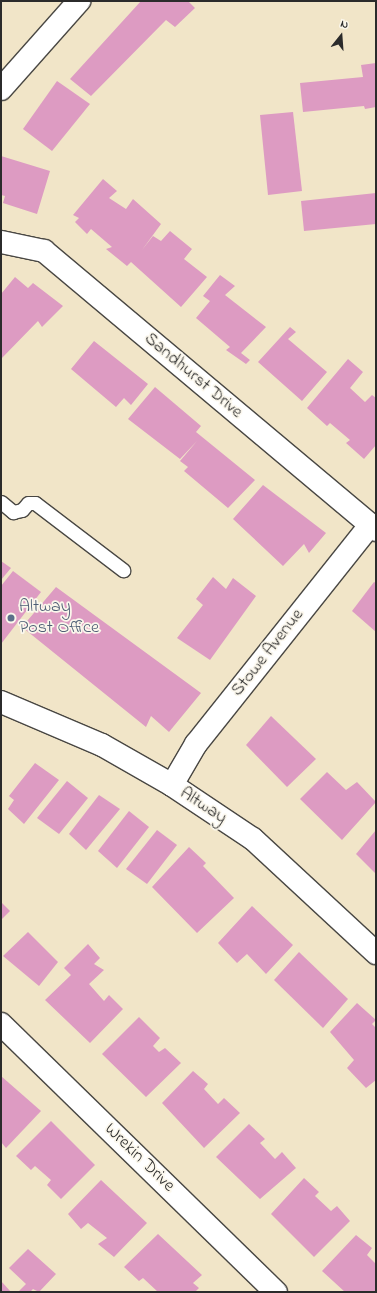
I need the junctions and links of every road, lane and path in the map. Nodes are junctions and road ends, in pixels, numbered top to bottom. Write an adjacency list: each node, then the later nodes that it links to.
1 (79, 1): 2 (street)
2 (1, 89)
3 (1, 242): 5 (street, Sandhurst Drive)
4 (1, 502): 6 (lane)
5 (373, 527): 8 (street, Stowe Avenue)
6 (123, 570)
7 (1, 702): 8 (street, Altway)
8 (172, 786): 9 (street, Altway)
9 (376, 953)
10 (1, 1024): 11 (street, Wrekin Drive)
11 (276, 1292)

